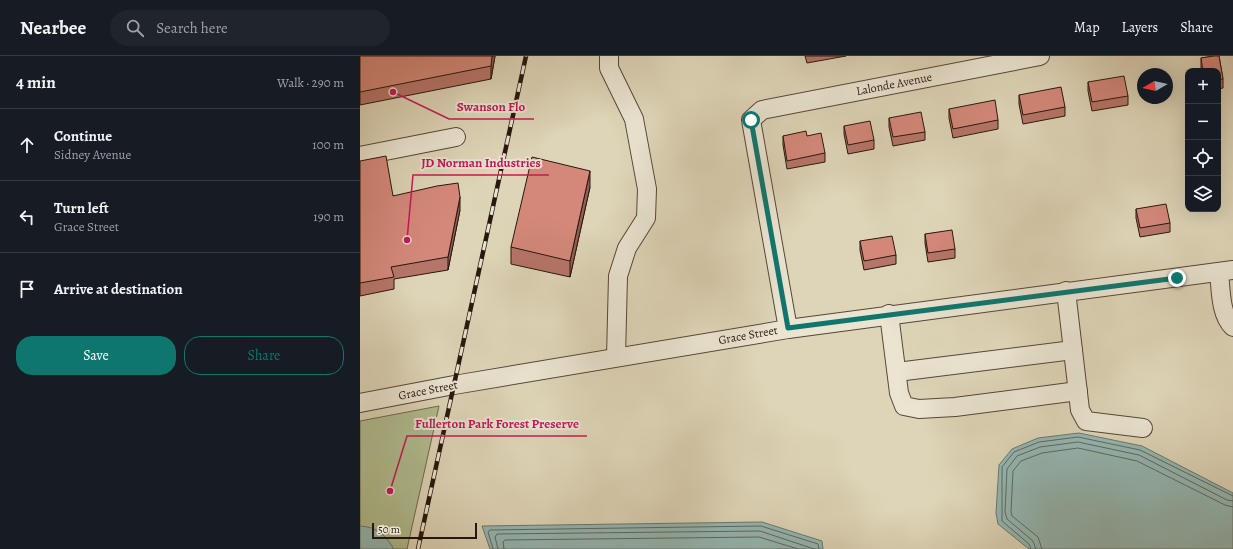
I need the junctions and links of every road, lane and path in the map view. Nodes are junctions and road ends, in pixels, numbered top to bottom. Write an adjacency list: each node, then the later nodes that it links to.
1 (609, 56): 11 (street)
2 (1040, 56): 9 (street, Lalonde Avenue)
3 (456, 137): 4 (street)
4 (360, 156)
5 (1226, 271): 6 (street, Grace Street); 8 (street)
6 (1066, 292): 7 (street, Grace Street); 10 (street)
7 (889, 314): 9 (street, Grace Street); 12 (street)
8 (1233, 327)
9 (788, 328): 11 (street, Grace Street)
10 (1073, 350): 12 (street); 13 (street)
11 (616, 357): 14 (street, Grace Street)
12 (897, 372): 13 (street)
13 (1078, 392): 15 (street)
14 (360, 403)
15 (1143, 428)

